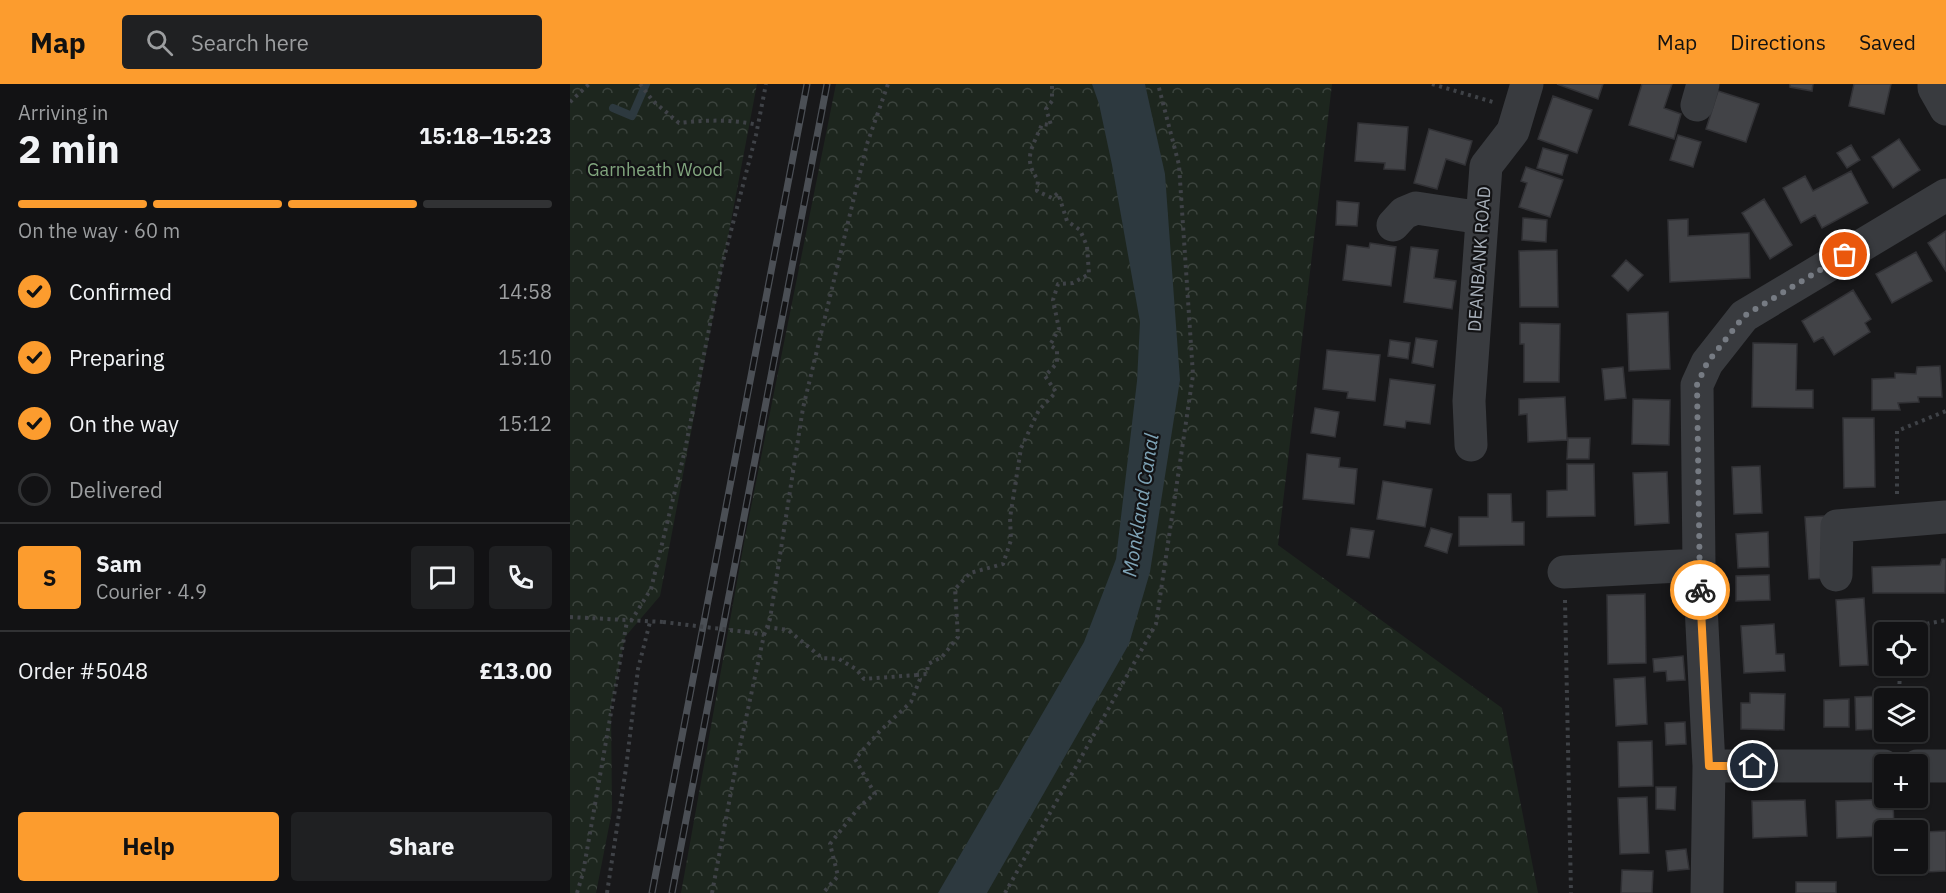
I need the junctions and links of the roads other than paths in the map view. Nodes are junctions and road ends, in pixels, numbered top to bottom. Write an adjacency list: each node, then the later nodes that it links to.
1 (1934, 84): 3 (street)
2 (1523, 97): 5 (street, DEANBANK ROAD)
3 (1946, 109)
4 (1946, 195): 9 (street)
5 (1482, 218): 6 (street); 7 (street, DEANBANK ROAD)
6 (1393, 225)
7 (1471, 445)
8 (1946, 517): 11 (street)
9 (1699, 566): 10 (street); 12 (street)
10 (1564, 572)
11 (1836, 575)
12 (1709, 766): 13 (street); 16 (street)
13 (1874, 766)
14 (1928, 766): 15 (street)
15 (1946, 766)
16 (1707, 893)

